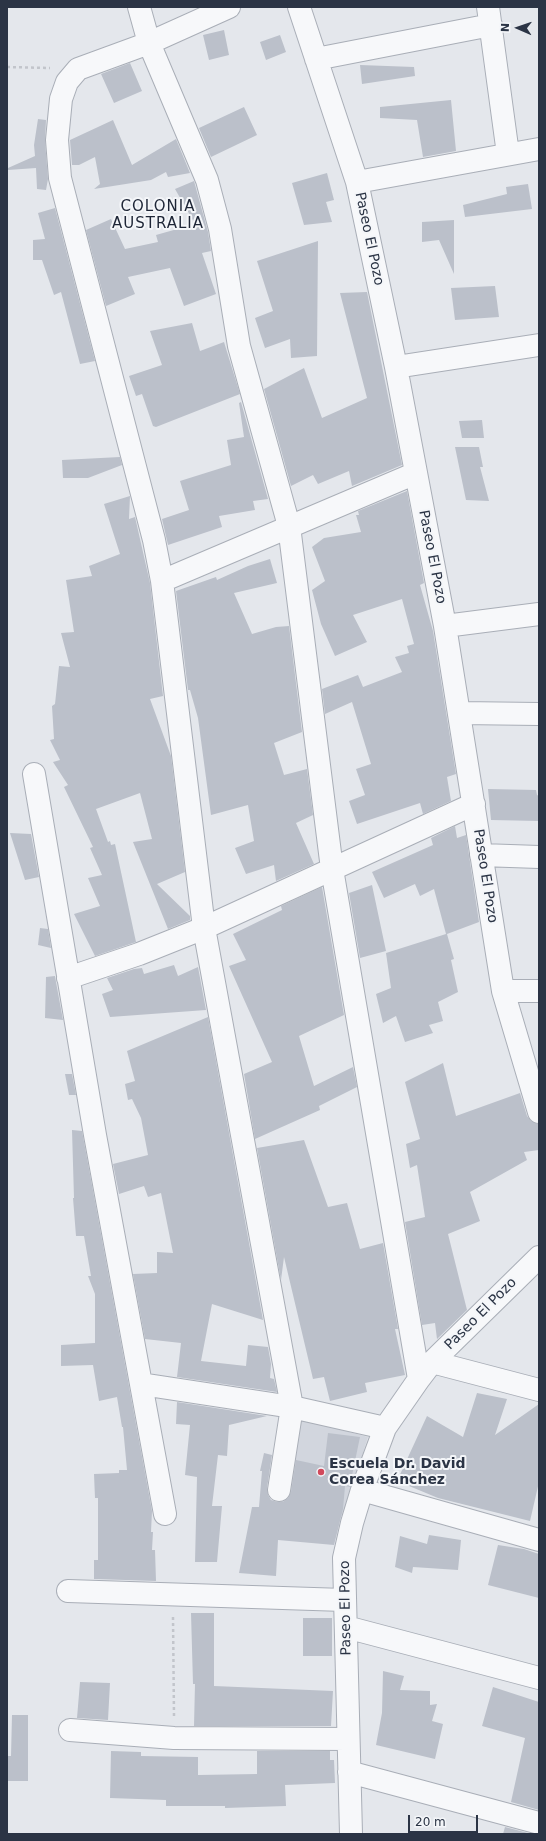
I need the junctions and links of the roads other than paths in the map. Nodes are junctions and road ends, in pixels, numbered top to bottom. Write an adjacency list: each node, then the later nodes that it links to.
1 (139, 7): 5 (street)
2 (229, 7): 5 (street)
3 (299, 7): 6 (street, Paseo El Pozo)
4 (490, 16): 6 (street); 8 (street)
5 (149, 43): 13 (street); 14 (street)
6 (316, 59): 9 (street, Paseo El Pozo)
7 (539, 149): 8 (street)
8 (508, 154): 9 (street)
9 (357, 182): 11 (street, Paseo El Pozo)
10 (539, 345): 11 (street)
11 (396, 367): 12 (street, Paseo El Pozo)
12 (416, 473): 13 (street); 16 (street, Paseo El Pozo)
13 (288, 526): 14 (street); 23 (street)
14 (162, 581): 24 (street)
15 (539, 614): 16 (street)
16 (445, 626): 17 (street, Paseo El Pozo)
17 (460, 713): 18 (street); 20 (street, Paseo El Pozo)
18 (539, 714)
19 (34, 774): 25 (street)
20 (474, 804): 21 (street, Paseo El Pozo); 23 (street)
21 (482, 854): 22 (street); 26 (street, Paseo El Pozo)
22 (539, 857)
23 (332, 869): 24 (street); 30 (street)
24 (204, 928): 25 (street); 33 (street)
25 (68, 978): 31 (street)
26 (503, 991): 27 (street); 28 (street, Paseo El Pozo)
27 (539, 992)
28 (539, 1112)
29 (539, 1257): 30 (street, Paseo El Pozo)
30 (425, 1371): 32 (street); 34 (street, Paseo El Pozo)
31 (142, 1384): 33 (street); 37 (street)
32 (539, 1390)
33 (292, 1407): 34 (street); 35 (street)
34 (385, 1428): 36 (street, Paseo El Pozo)
35 (279, 1490)
36 (362, 1490): 38 (street); 40 (street, Paseo El Pozo)
37 (165, 1514)
38 (539, 1540)
39 (68, 1591): 40 (street)
40 (344, 1600): 41 (street, Paseo El Pozo)
41 (346, 1627): 42 (street); 44 (street, Paseo El Pozo)
42 (539, 1678)
43 (70, 1730): 44 (street)
44 (348, 1739): 45 (street, Paseo El Pozo)
45 (349, 1772): 46 (street); 47 (street, Paseo El Pozo)
46 (539, 1823)
47 (351, 1834)

